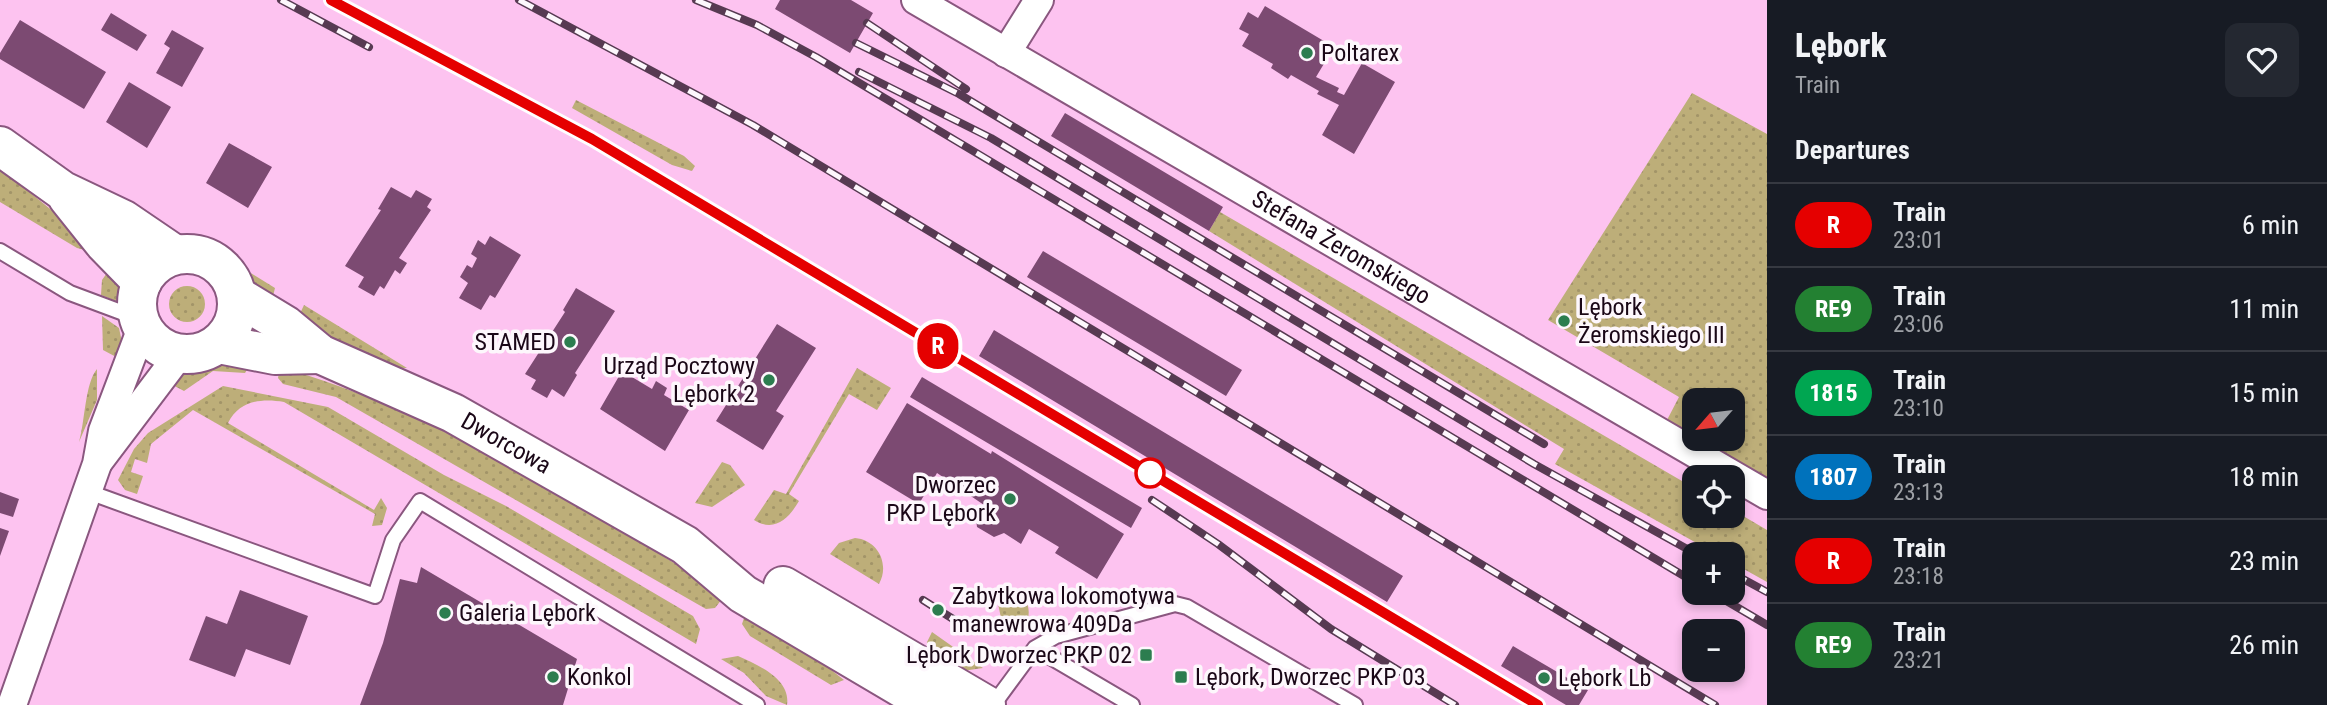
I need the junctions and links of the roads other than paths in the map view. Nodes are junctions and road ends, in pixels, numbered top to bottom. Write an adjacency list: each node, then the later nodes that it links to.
1 (916, 0): 3 (street, Stefana Żeromskiego)
2 (1039, 0): 3 (street)
3 (1006, 53): 15 (street, Stefana Żeromskiego)
4 (0, 146): 5 (street)
5 (63, 191): 7 (street); 9 (street)
6 (0, 251): 9 (lane)
7 (174, 254): 8 (street); 9 (street)
8 (237, 296): 10 (street); 11 (street, Dworcowa)
9 (141, 309): 12 (street); 13 (street)
10 (219, 344): 11 (street, Dworcowa); 12 (street)
11 (320, 354): 16 (street, Dworcowa)
12 (179, 355): 13 (street)
13 (97, 464): 14 (street)
14 (86, 491): 18 (street); 19 (lane)
15 (1767, 495)
16 (685, 545): 20 (street, Dworcowa); 21 (street, Dworcowa)
17 (1035, 648): 22 (lane); 23 (lane); 24 (lane)
18 (12, 705)
19 (757, 705)
20 (931, 705)
21 (986, 705)
22 (993, 705)
23 (1132, 705)
24 (1354, 705)

